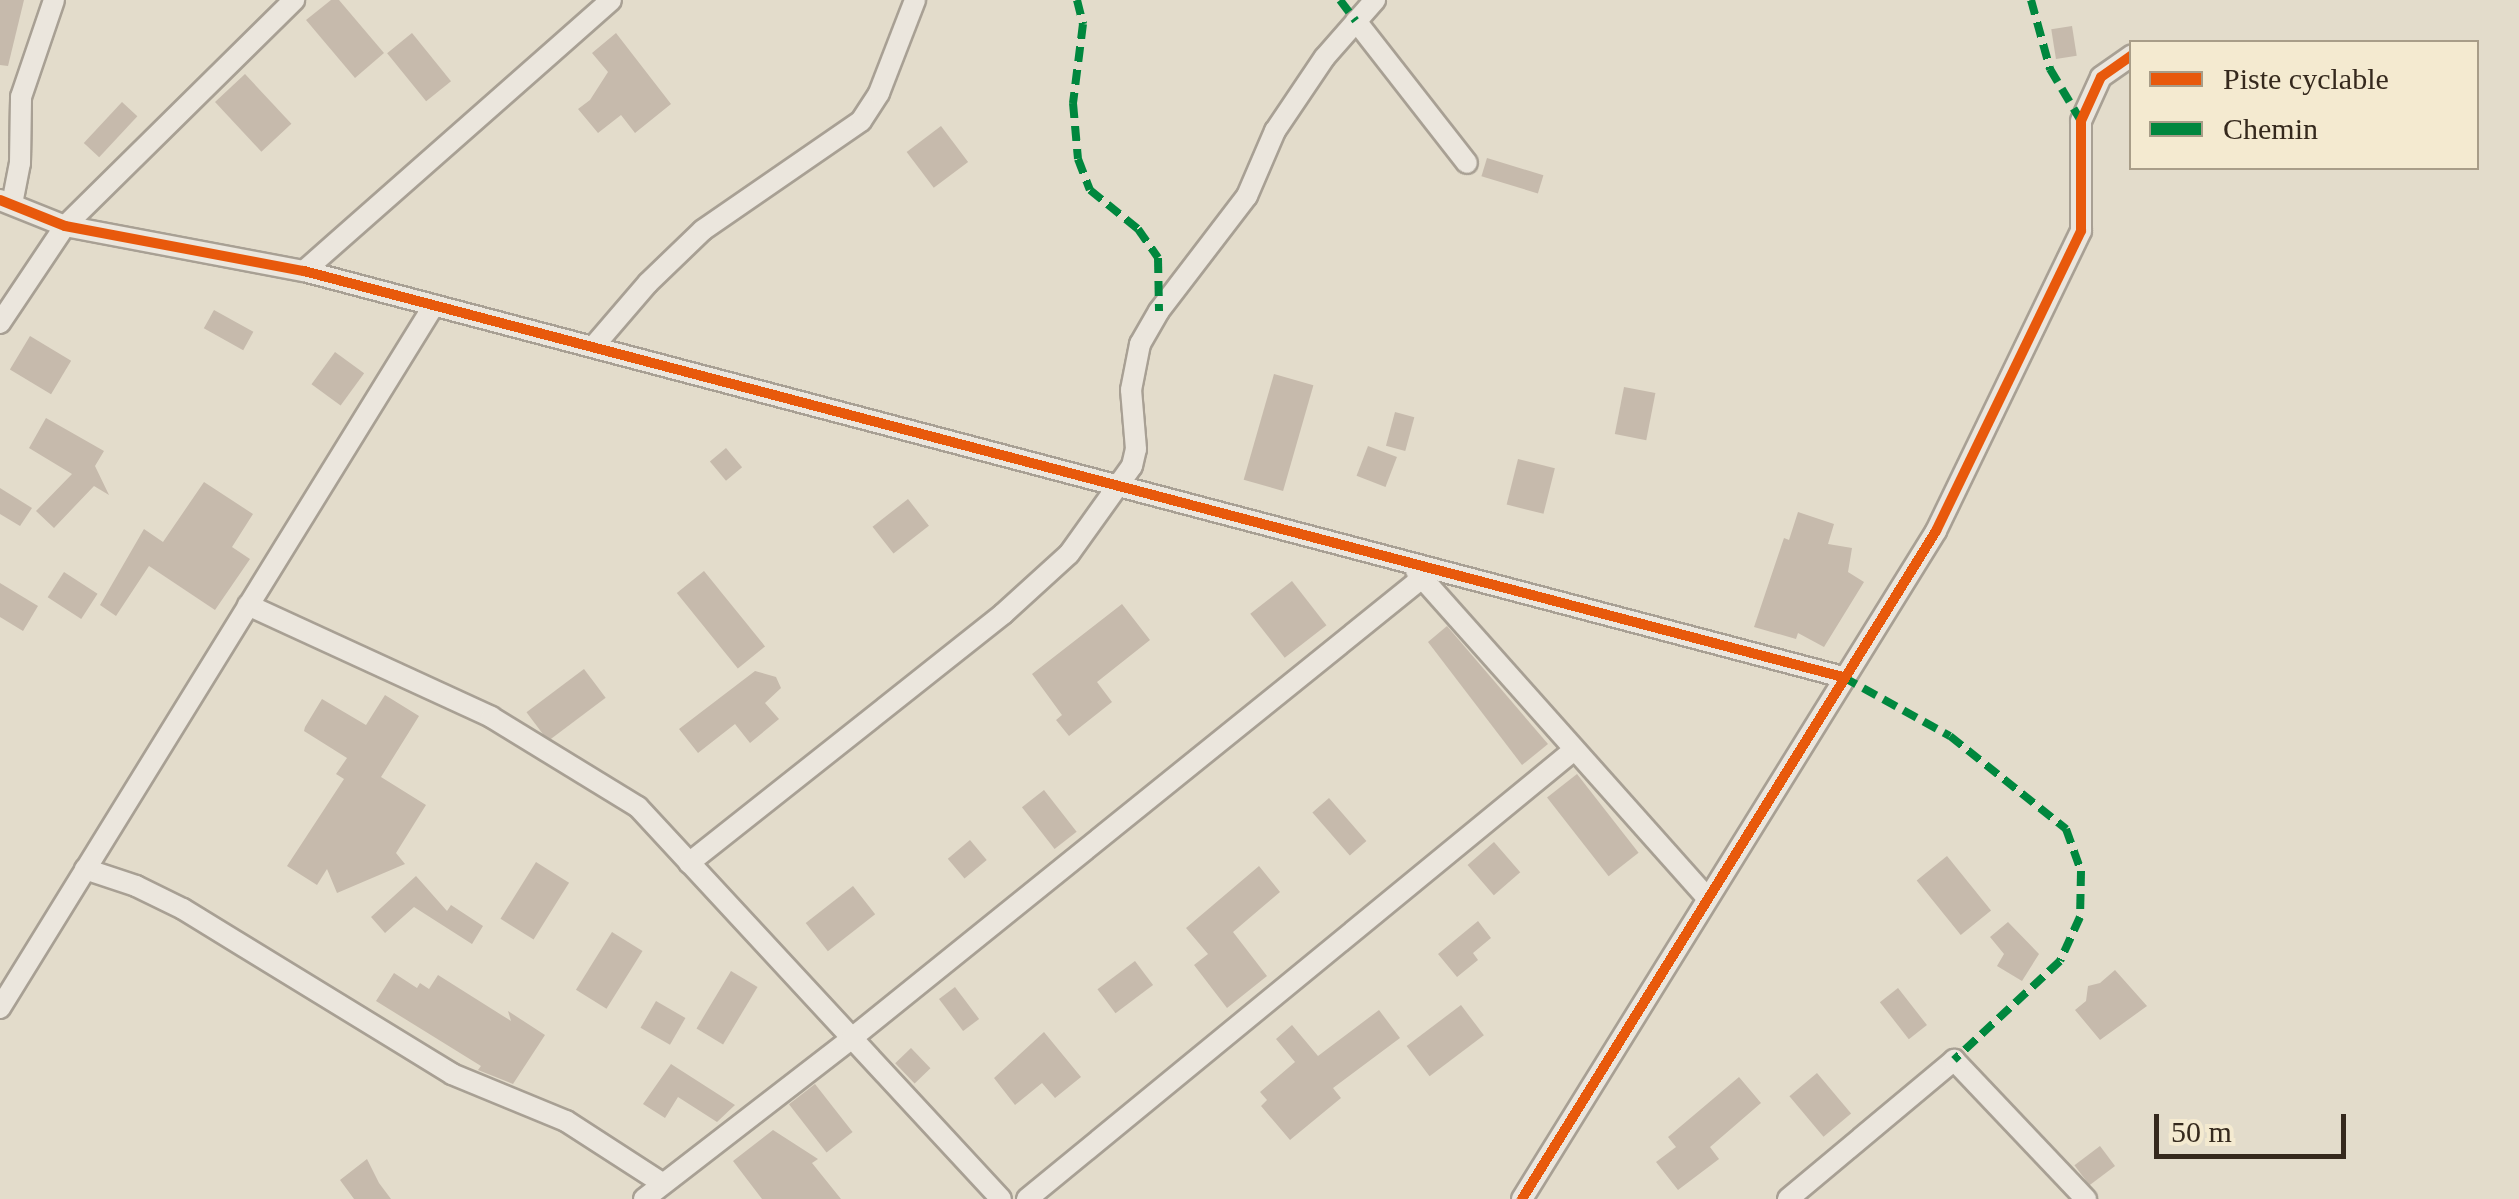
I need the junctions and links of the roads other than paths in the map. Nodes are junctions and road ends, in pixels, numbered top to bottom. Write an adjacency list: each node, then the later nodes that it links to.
1 (54, 0): 9 (street)
2 (294, 0): 10 (street)
3 (611, 0): 11 (street)
4 (916, 0): 14 (street)
5 (1376, 0): 6 (street)
6 (1356, 21): 8 (street); 15 (street)
7 (2129, 56): 18 (street)
8 (1468, 163)
9 (6, 202): 10 (street)
10 (65, 226): 11 (street); 13 (street)
11 (304, 271): 12 (street)
12 (434, 305): 14 (street); 17 (street)
13 (0, 324)
14 (593, 348): 15 (street)
15 (1119, 483): 16 (street); 20 (street)
16 (1415, 570): 18 (street); 19 (street); 24 (street)
17 (248, 605): 20 (street); 21 (street)
18 (1842, 676): 22 (street)
19 (1574, 750): 22 (street); 28 (street)
20 (689, 863): 24 (street)
21 (85, 869): 23 (street); 25 (street)
22 (1707, 898): 29 (street)
23 (0, 1008)
24 (852, 1038): 25 (street); 27 (street)
25 (662, 1183): 26 (street)
26 (644, 1199)
27 (1001, 1199)
28 (1027, 1199)
29 (1522, 1199)
30 (1788, 1199): 31 (street)
31 (2086, 1199)

